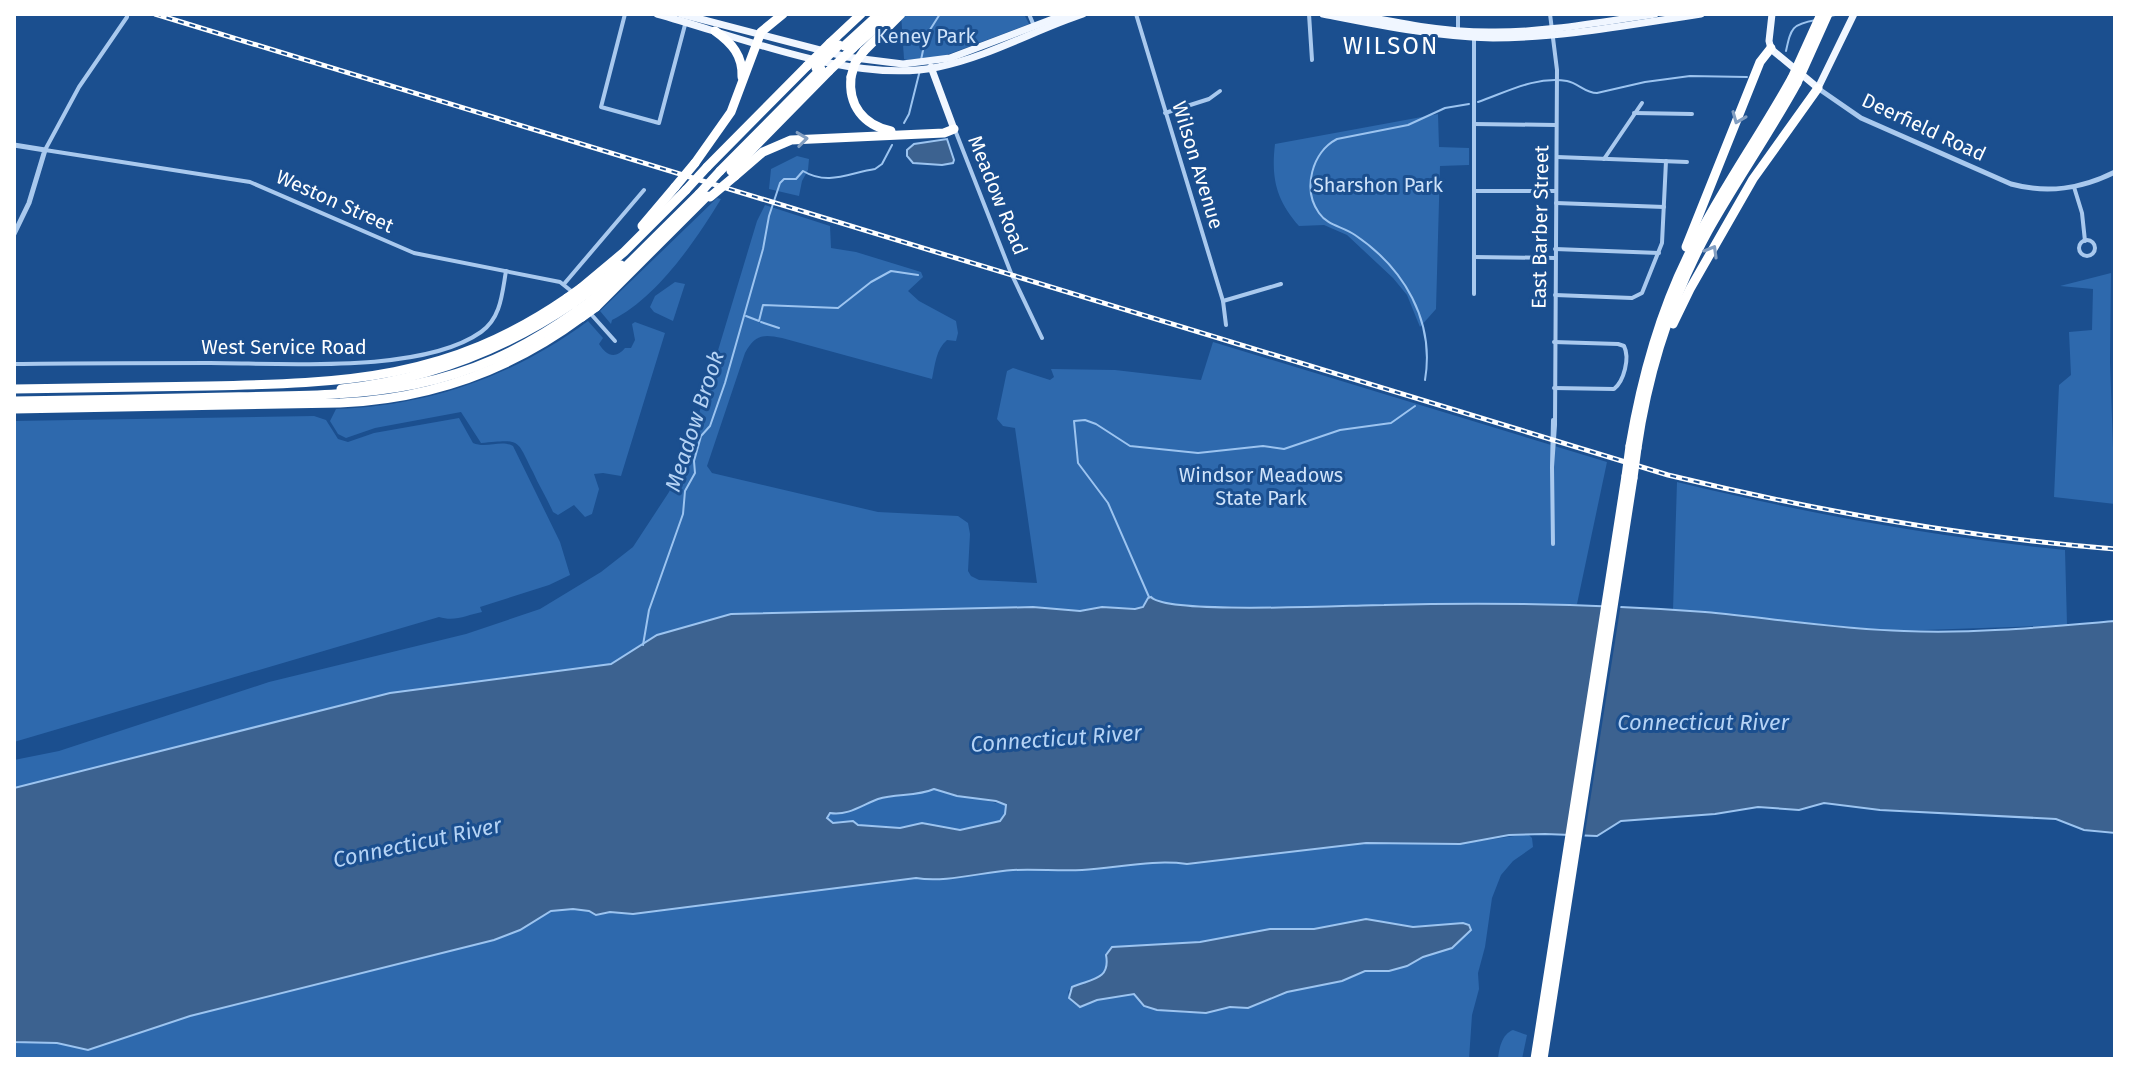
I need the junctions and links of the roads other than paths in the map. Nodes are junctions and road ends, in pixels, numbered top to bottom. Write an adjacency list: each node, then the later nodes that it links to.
1 (625, 14): 26 (street)
2 (657, 14): 23 (main road)
3 (783, 14): 34 (highway)
4 (861, 14): 35 (highway)
5 (872, 14): 35 (highway)
6 (879, 14): 35 (highway)
7 (891, 14): 35 (highway)
8 (901, 14): 50 (highway, bridge)
9 (1029, 14): 30 (street)
10 (1083, 14): 24 (main road)
11 (1136, 14): 45 (street, Wilson Avenue)
12 (1309, 14): 37 (street)
13 (1323, 14): 28 (main road)
14 (1353, 14): 28 (main road)
15 (1458, 14): 32 (street)
16 (1550, 14): 31 (street, East Barber Street)
17 (1655, 14): 27 (main road)
18 (1695, 14): 27 (main road)
19 (1772, 14): 36 (main road)
20 (1821, 14): 40 (highway, bridge)
21 (1828, 14): 40 (highway, bridge)
22 (1854, 14): 41 (main road)
23 (672, 16): 26 (main road)
24 (1067, 16): 30 (main road)
25 (127, 17): 52 (street)
26 (684, 17): 29 (main road)
27 (1627, 19): 31 (main road)
28 (1396, 22): 32 (main road)
29 (716, 27): 34 (main road); 43 (highway)
30 (1035, 29): 38 (main road)
31 (1552, 31): 33 (main road); 49 (street, East Barber Street)
32 (1458, 34): 33 (main road)
33 (1474, 35): 48 (street)
34 (758, 39): 38 (main road); 43 (highway)
35 (841, 45): 39 (highway, bridge); 39 (highway, bridge)
36 (1771, 48): 41 (main road, Deerfield Road); 80 (highway, one-way to 80)
37 (1312, 60)
38 (924, 66): 50 (main road, Meadow Road)
39 (818, 68): 57 (highway); 57 (highway)
40 (1794, 81): 80 (highway); 86 (highway)
41 (1818, 88): 59 (street, Deerfield Road); 86 (highway, one-way to 41)
42 (1220, 91): 45 (street)
43 (739, 93): 63 (highway, bridge)
44 (1642, 103): 46 (street)
45 (1165, 113): 78 (street, Wilson Avenue)
46 (1634, 113): 47 (street); 54 (street)
47 (1692, 114)
48 (1474, 124): 49 (street); 61 (street)
49 (1557, 125): 53 (street, East Barber Street)
50 (954, 129): 57 (highway, one-way to 50); 82 (street, Meadow Road)
51 (14, 145): 52 (street, Weston Street)
52 (45, 150): 66 (street); 72 (street, Weston Street)
53 (1557, 157): 54 (street); 62 (street, East Barber Street)
54 (1604, 159): 55 (street)
55 (1666, 161): 56 (street); 65 (street)
56 (1687, 162)
57 (722, 172): 63 (highway, bridge); 63 (highway, bridge)
58 (2115, 172): 59 (street, Deerfield Road)
59 (2074, 187): 67 (street)
60 (644, 190): 73 (street)
61 (1474, 191): 62 (street); 70 (street)
62 (1556, 191): 64 (street, East Barber Street)
63 (695, 192): 77 (highway); 77 (highway); 77 (highway)
64 (1556, 203): 65 (street); 68 (street, East Barber Street)
65 (1664, 207): 69 (street)
66 (14, 234)
67 (2085, 241)
68 (1555, 249): 69 (street); 71 (street, East Barber Street)
69 (1659, 253): 76 (street)
70 (1474, 257): 71 (street); 75 (street)
71 (1555, 258): 76 (street, East Barber Street)
72 (506, 271): 73 (street, Weston Street); 85 (street, West Service Road)
73 (564, 284): 83 (street)
74 (1281, 284): 78 (street)
75 (1474, 294)
76 (1555, 295): 84 (street, East Barber Street)
77 (588, 297): 79 (highway, bridge); 79 (highway, bridge)
78 (1223, 301): 81 (street, Wilson Avenue)
79 (575, 308): 88 (highway); 89 (highway); 90 (highway)
80 (1665, 309): 91 (highway)
81 (1226, 325)
82 (1042, 338)
83 (615, 341)
84 (1554, 342): 87 (street, East Barber Street); 87 (street)
85 (14, 364)
86 (1653, 371): 91 (highway)
87 (1553, 388): 92 (street, East Barber Street)
88 (14, 389)
89 (14, 399)
90 (14, 409)
91 (1634, 447): 93 (highway, bridge)
92 (1553, 544)
93 (1562, 909): 94 (highway); 95 (highway)
94 (1535, 1059)
95 (1543, 1059)

